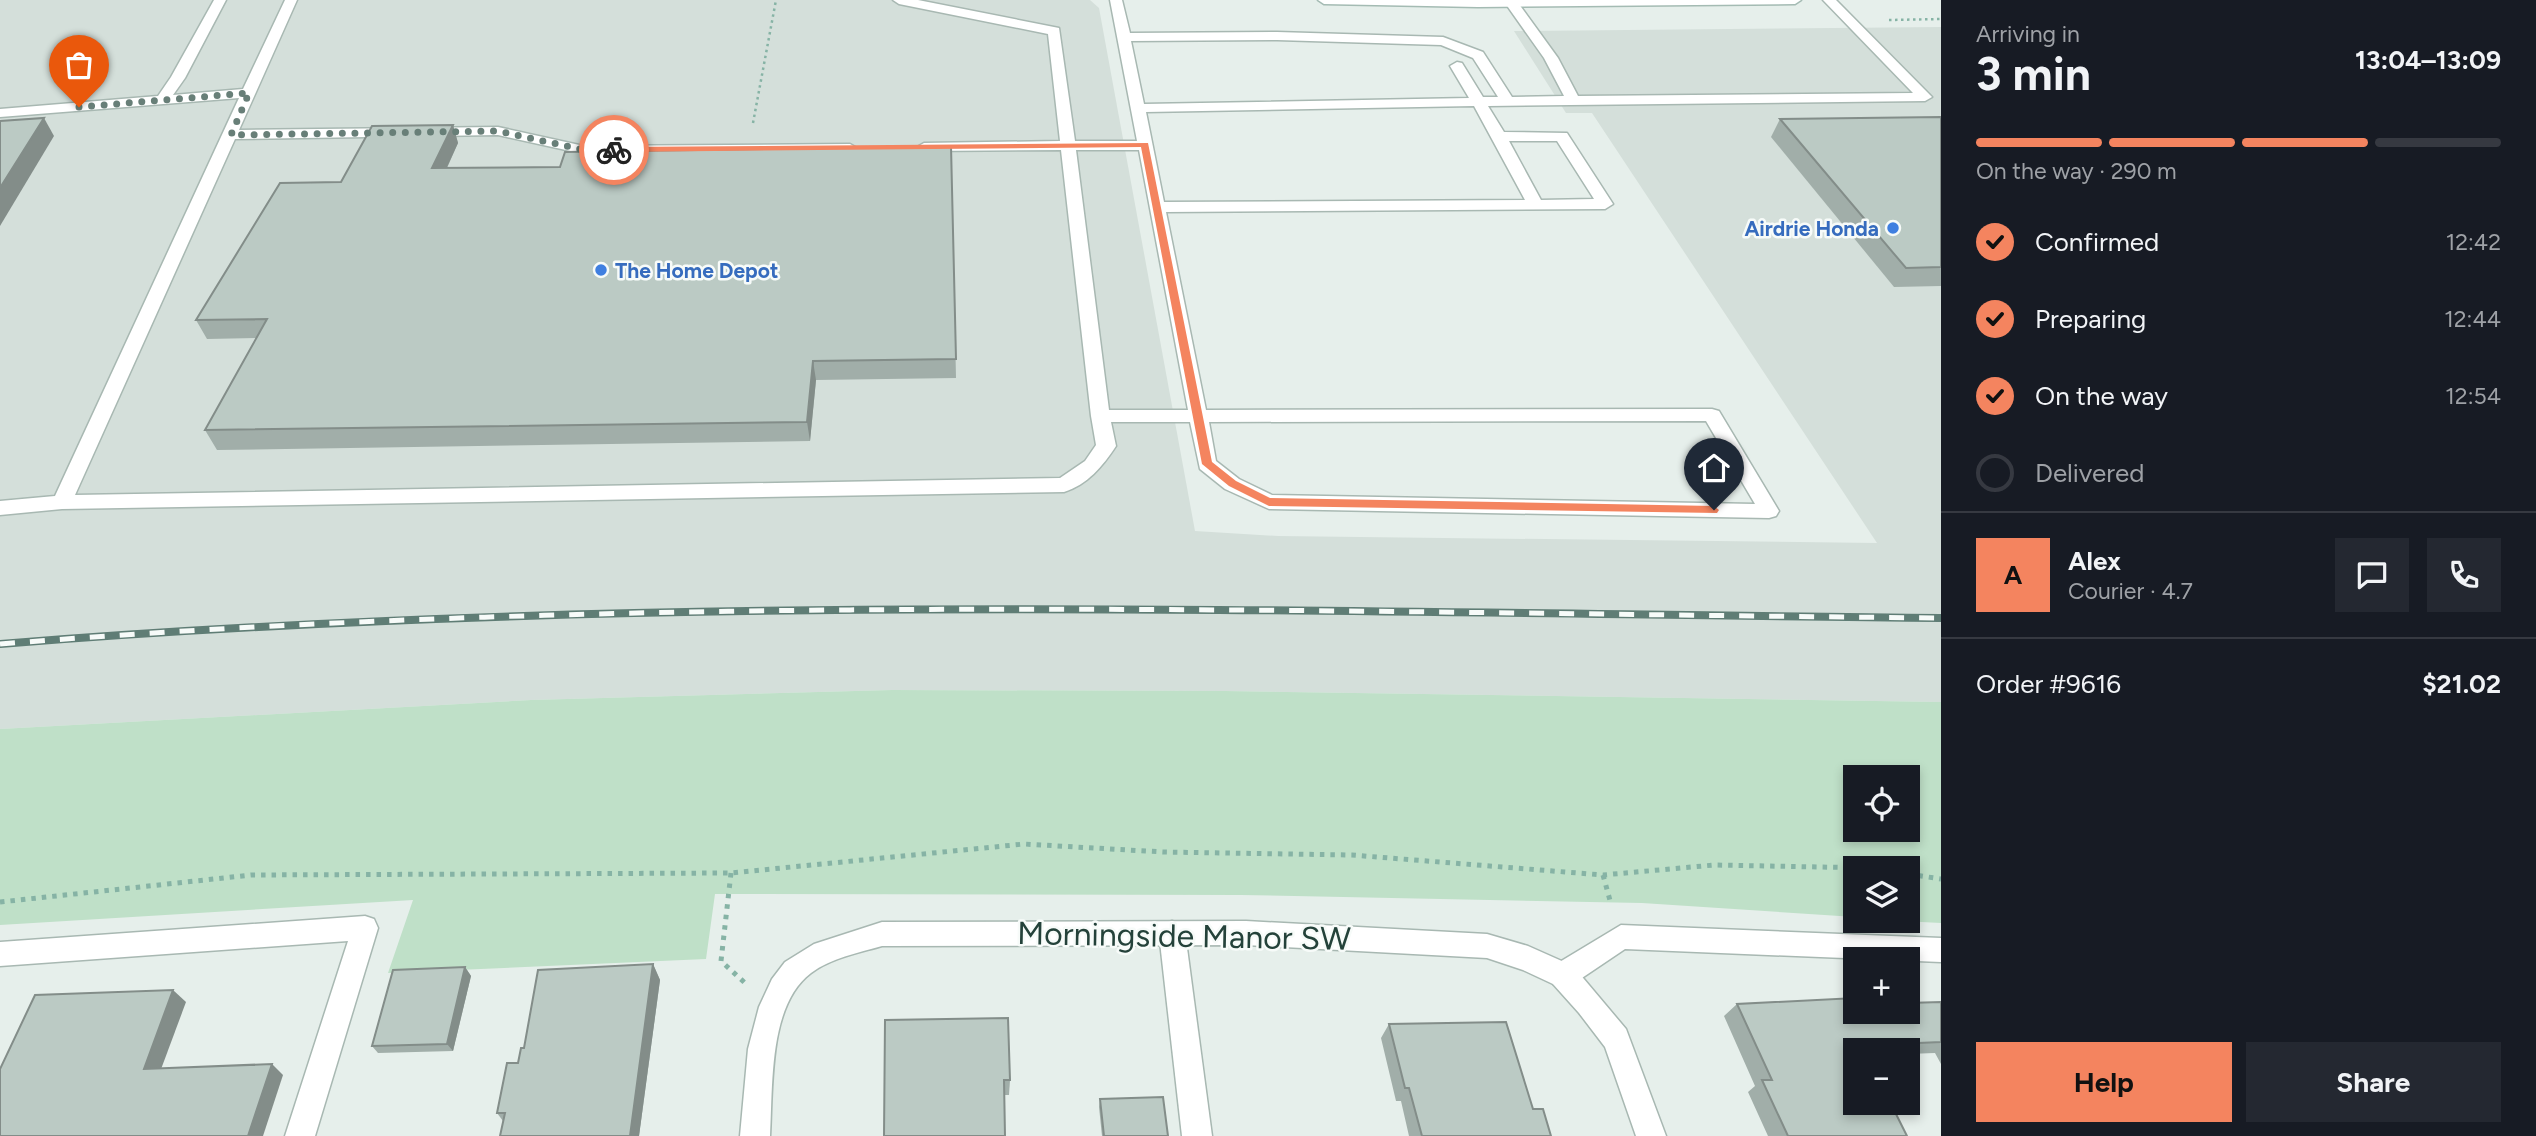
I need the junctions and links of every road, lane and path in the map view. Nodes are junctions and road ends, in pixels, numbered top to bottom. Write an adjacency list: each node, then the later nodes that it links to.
1 (220, 0): 15 (street)
2 (291, 0): 14 (street)
3 (776, 0): 27 (path)
4 (899, 0): 24 (street)
5 (1116, 0): 12 (street)
6 (1324, 0): 10 (street)
7 (1782, 0): 8 (street); 11 (street)
8 (1795, 0)
9 (1829, 0): 16 (street)
10 (1513, 1): 11 (street); 16 (street)
11 (1646, 1)
12 (1124, 37): 18 (street); 19 (street)
13 (1457, 66): 17 (street)
14 (249, 93): 15 (street); 21 (street)
15 (162, 100): 20 (street)
16 (1573, 100): 18 (street)
17 (1478, 102): 18 (street); 19 (street); 22 (street)
18 (1508, 102)
19 (1138, 108): 23 (street)
20 (0, 113)
21 (231, 135): 27 (street); 32 (street)
22 (1499, 137): 28 (street); 28 (street)
23 (1145, 145): 24 (street); 29 (street)
24 (1067, 146): 26 (street); 31 (street)
25 (860, 147): 27 (street)
26 (913, 147)
27 (748, 148)
28 (1536, 205): 29 (street)
29 (1157, 207): 30 (street)
30 (1198, 414): 30 (street); 31 (street)
31 (1100, 416): 32 (street)
32 (62, 502): 33 (street)
33 (0, 508)
34 (1843, 867): 35 (path)
35 (731, 873): 38 (path); 43 (path)
36 (1920, 876): 37 (path)
37 (1941, 879)
38 (0, 902)
39 (1172, 933): 42 (street, Morningside Manor SW); 43 (street, Morningside Manor SW); 46 (street)
40 (1941, 950): 42 (street)
41 (0, 954): 44 (street)
42 (1563, 975): 47 (street, Morningside Manor SW)
43 (771, 1007): 45 (street, Morningside Manor SW)
44 (300, 1136)
45 (755, 1136)
46 (1197, 1136)
47 (1651, 1136)

